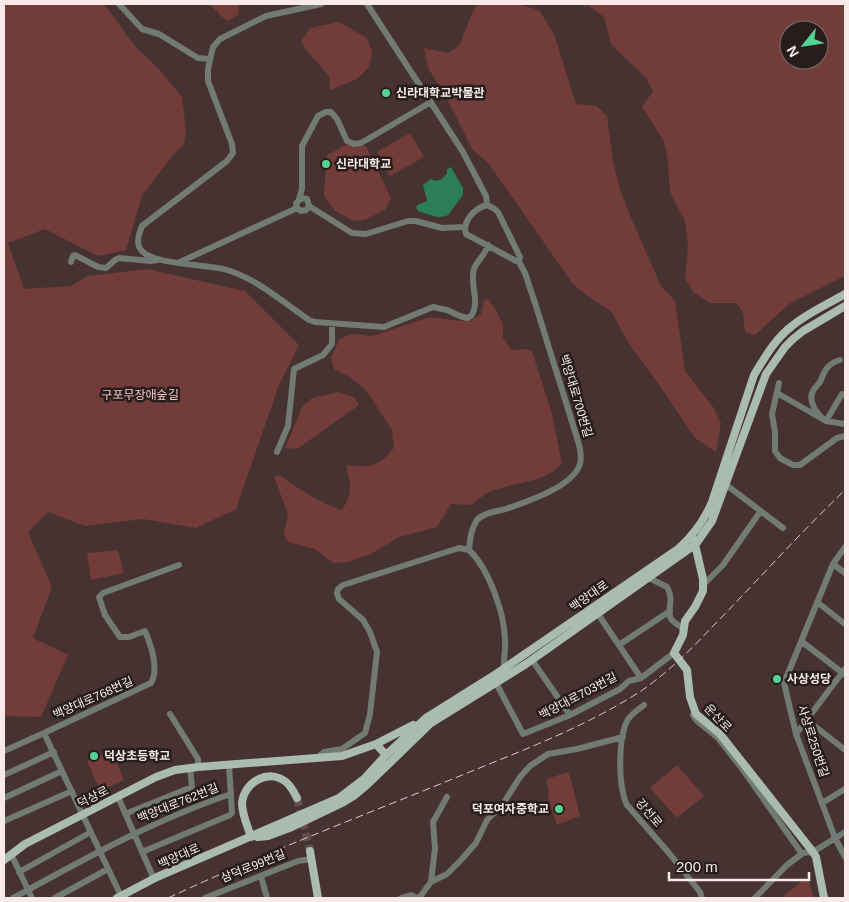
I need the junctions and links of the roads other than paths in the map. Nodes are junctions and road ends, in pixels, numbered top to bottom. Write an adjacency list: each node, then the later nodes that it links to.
1 (119, 4): 4 (street)
2 (321, 4): 4 (street)
3 (367, 4): 5 (street)
4 (210, 59): 13 (street)
5 (431, 102): 6 (street); 9 (street)
6 (302, 176): 7 (street); 8 (street)
7 (299, 199): 8 (street); 10 (street)
8 (309, 204): 10 (street); 11 (street)
9 (487, 205): 11 (street); 16 (street)
10 (297, 208): 15 (street)
11 (464, 227): 12 (street)
12 (488, 245): 16 (street); 19 (street)
13 (159, 260): 14 (street); 15 (street)
14 (71, 262)
15 (179, 262): 19 (street)
16 (519, 262): 34 (street, 백양대로700번길)
17 (845, 294): 31 (main road, 백양대로)
18 (845, 306): 28 (main road, 백양대로)
19 (332, 324): 27 (street)
20 (840, 360): 24 (street)
21 (779, 383): 22 (street)
22 (777, 393): 24 (street); 26 (street)
23 (845, 395): 24 (street)
24 (826, 421): 25 (street)
25 (845, 424)
26 (845, 436)
27 (277, 452)
28 (725, 484): 29 (street); 32 (main road, 백양대로)
29 (760, 512): 30 (street); 39 (street)
30 (783, 528)
31 (693, 536): 32 (main road); 50 (main road, 백양대로)
32 (696, 544): 38 (main road, 백양대로); 39 (main road)
33 (845, 547): 35 (street, 사상로250번길)
34 (470, 550): 50 (street); 67 (street, 덕상로)
35 (833, 564): 37 (street); 40 (street, 사상로250번길)
36 (179, 565): 59 (street, 백양대로768번길)
37 (845, 573)
38 (649, 578): 41 (street); 42 (main road, 백양대로)
39 (703, 585): 44 (main road)
40 (817, 602): 43 (street); 45 (street, 사상로250번길)
41 (670, 611): 44 (street); 46 (street)
42 (598, 614): 46 (street, 백양대로); 48 (main road, 백양대로)
43 (845, 624)
44 (684, 629): 47 (main road)
45 (801, 641): 49 (street); 60 (street, 사상로250번길)
46 (619, 645): 51 (street)
47 (674, 653): 51 (street, 백양대로703번길); 91 (main road, 운산로)
48 (532, 660): 50 (main road, 백양대로); 56 (street)
49 (844, 672): 58 (street)
50 (505, 673): 52 (main road, 백양대로); 57 (main road, 백양대로)
51 (641, 678): 56 (street, 백양대로703번길)
52 (496, 683): 56 (street, 백양대로703번길); 87 (main road, 백양대로)
53 (644, 705): 61 (street, 강선로)
54 (170, 714): 69 (street)
55 (693, 715): 93 (street)
56 (570, 716)
57 (426, 718): 62 (main road, 덕상로); 66 (main road, 백양대로)
58 (807, 720): 60 (street); 63 (street)
59 (44, 732): 64 (street, 백양대로768번길); 65 (street, 백양대로768번길)
60 (796, 734): 80 (street, 사상로250번길)
61 (623, 737): 101 (street); 113 (street, 강선로)
62 (376, 744): 66 (main road); 67 (main road, 덕상로)
63 (844, 747)
64 (4, 751)
65 (54, 752): 71 (street, 백양대로768번길); 72 (street)
66 (386, 755): 87 (main road, 백양대로)
67 (316, 759): 68 (main road, 덕상로)
68 (229, 765): 69 (main road, 덕상로); 75 (street, 백양대로762번길)
69 (198, 766): 70 (main road, 덕상로)
70 (190, 768): 76 (main road, 덕상로); 82 (street, 백양대로762번길)
71 (62, 771): 74 (street, 백양대로768번길); 78 (street)
72 (4, 775)
73 (845, 789): 80 (street)
74 (72, 791): 81 (street, 백양대로768번길); 83 (street)
75 (231, 794): 86 (street, 백양대로762번길); 90 (street, 백양대로762번길)
76 (118, 797): 81 (main road, 덕상로); 82 (street, 백양대로762번길)
77 (447, 797): 101 (street)
78 (4, 798)
79 (297, 798): 87 (main road)
80 (822, 804): 88 (street, 사상로250번길)
81 (83, 814): 84 (street, 백양대로768번길); 92 (main road, 덕상로)
82 (125, 814): 86 (street, 백양대로762번길)
83 (4, 821)
84 (91, 832): 89 (street, 백양대로768번길); 98 (street)
85 (845, 832): 88 (street)
86 (134, 833): 89 (street); 90 (street, 백양대로762번길)
87 (251, 837): 100 (main road, 백양대로)
88 (835, 838): 91 (street); 95 (street, 사상로250번길)
89 (99, 850): 97 (street, 백양대로768번길); 102 (street)
90 (142, 852): 100 (street, 백양대로762번길)
91 (813, 852): 93 (street); 115 (main road, 운산로)
92 (11, 854): 96 (main road, 덕상로); 98 (street)
93 (802, 854): 114 (street)
94 (311, 855): 99 (street, 삼덕로99번길); 110 (main road)
95 (845, 857)
96 (4, 860)
97 (108, 869): 104 (street, 백양대로768번길); 107 (street)
98 (19, 872): 102 (street)
99 (261, 876): 103 (street, 삼덕로99번길); 109 (street)
100 (154, 879): 104 (main road, 백양대로)
101 (431, 882): 112 (street)
102 (28, 890): 105 (street); 106 (street)
103 (220, 895): 108 (street, 삼덕로99번길)
104 (119, 897)
105 (13, 898)
106 (32, 898)
107 (55, 898)
108 (205, 898)
109 (267, 898)
110 (318, 898)
111 (401, 898): 112 (street)
112 (418, 898)
113 (702, 898)
114 (755, 898)
115 (824, 898)

